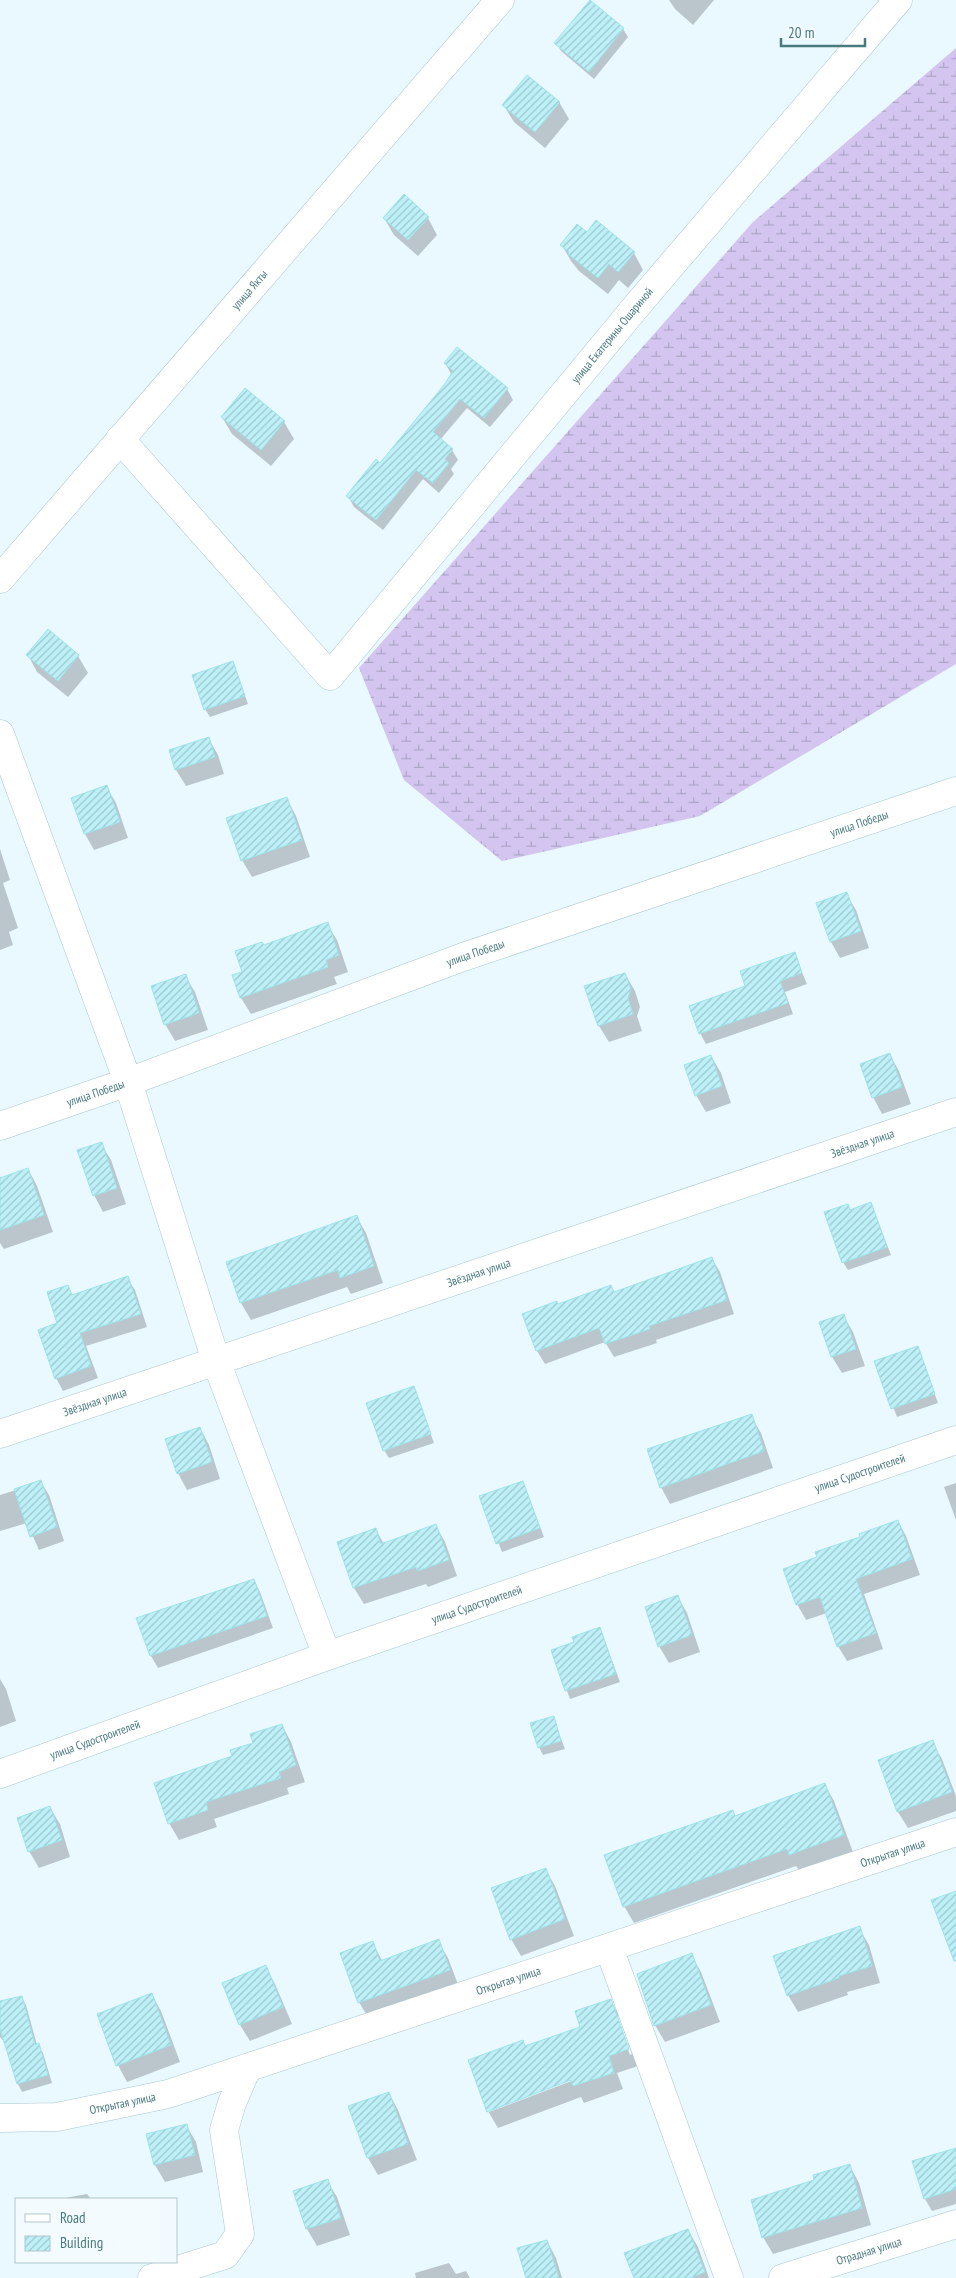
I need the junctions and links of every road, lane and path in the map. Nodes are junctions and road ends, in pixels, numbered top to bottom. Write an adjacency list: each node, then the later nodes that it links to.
1 (500, 0): 3 (street, улица Якты)
2 (898, 0): 3 (street, улица Екатерины Ошариной)
3 (120, 439): 4 (street, улица Якты)
4 (0, 579)
5 (0, 734): 7 (street)
6 (956, 791): 7 (street, улица Победы)
7 (128, 1082): 9 (street, улица Победы); 10 (street)
8 (956, 1112): 10 (street, Звёздная улица)
9 (0, 1126)
10 (216, 1361): 11 (street, Звёздная улица); 13 (street)
11 (0, 1434)
12 (956, 1440): 13 (street, улица Судостроителей)
13 (327, 1656): 14 (street, улица Судостроителей)
14 (0, 1774)
15 (956, 1832): 16 (street, Открытая улица)
16 (610, 1948): 17 (street, Открытая улица); 21 (street)
17 (247, 2068): 18 (street, Открытая улица); 20 (street)
18 (0, 2118)
19 (956, 2224): 22 (street, Отрадная улица)
20 (152, 2278)
21 (730, 2278)
22 (783, 2278)

